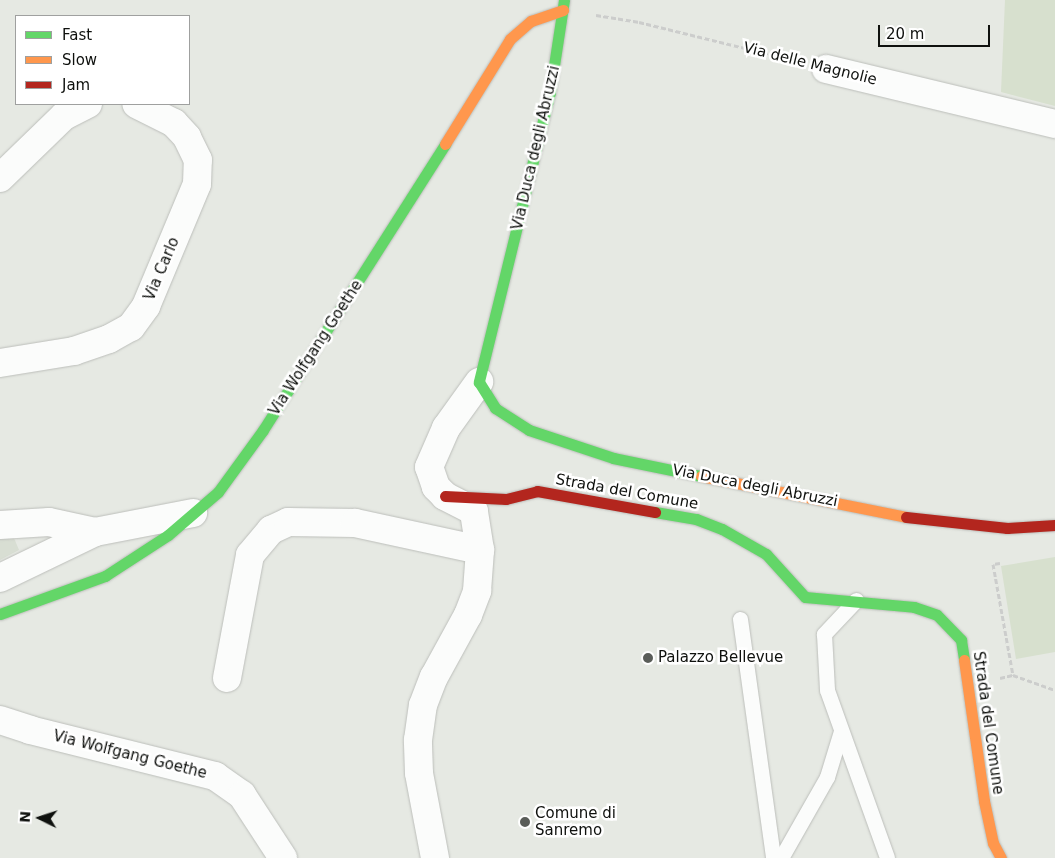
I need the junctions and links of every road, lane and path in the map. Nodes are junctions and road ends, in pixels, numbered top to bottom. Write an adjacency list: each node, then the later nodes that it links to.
1 (564, 5): 2 (path, Via delle Magnolie); 8 (street, Via Duca degli Abruzzi); 10 (street, Via Wolfgang Goethe)
2 (826, 68): 5 (street, Via delle Magnolie)
3 (86, 105): 6 (street)
4 (138, 105): 7 (street, Via Carlo)
5 (1055, 124)
6 (0, 178)
7 (0, 363)
8 (479, 382): 9 (street, Via Duca degli Abruzzi); 12 (street, Via Duca degli Abruzzi)
9 (445, 496): 14 (street); 17 (street, Strada del Comune)
10 (193, 513): 13 (street); 18 (street, Via Wolfgang Goethe)
11 (0, 525): 13 (street)
12 (1055, 526)
13 (95, 532): 16 (street)
14 (480, 550): 21 (street); 26 (street)
15 (1010, 560): 20 (path)
16 (0, 578)
17 (857, 599): 22 (street, Strada del Comune); 25 (lane)
18 (0, 614)
19 (740, 619): 28 (lane)
20 (1013, 675): 22 (path); 23 (path)
21 (227, 678)
22 (970, 686): 31 (street, Strada del Comune)
23 (1055, 690)
24 (0, 720): 27 (street, Via Wolfgang Goethe)
25 (842, 731): 29 (lane); 30 (lane)
26 (428, 856)
27 (283, 858)
28 (774, 858)
29 (782, 858)
30 (887, 858)
31 (1001, 858)

